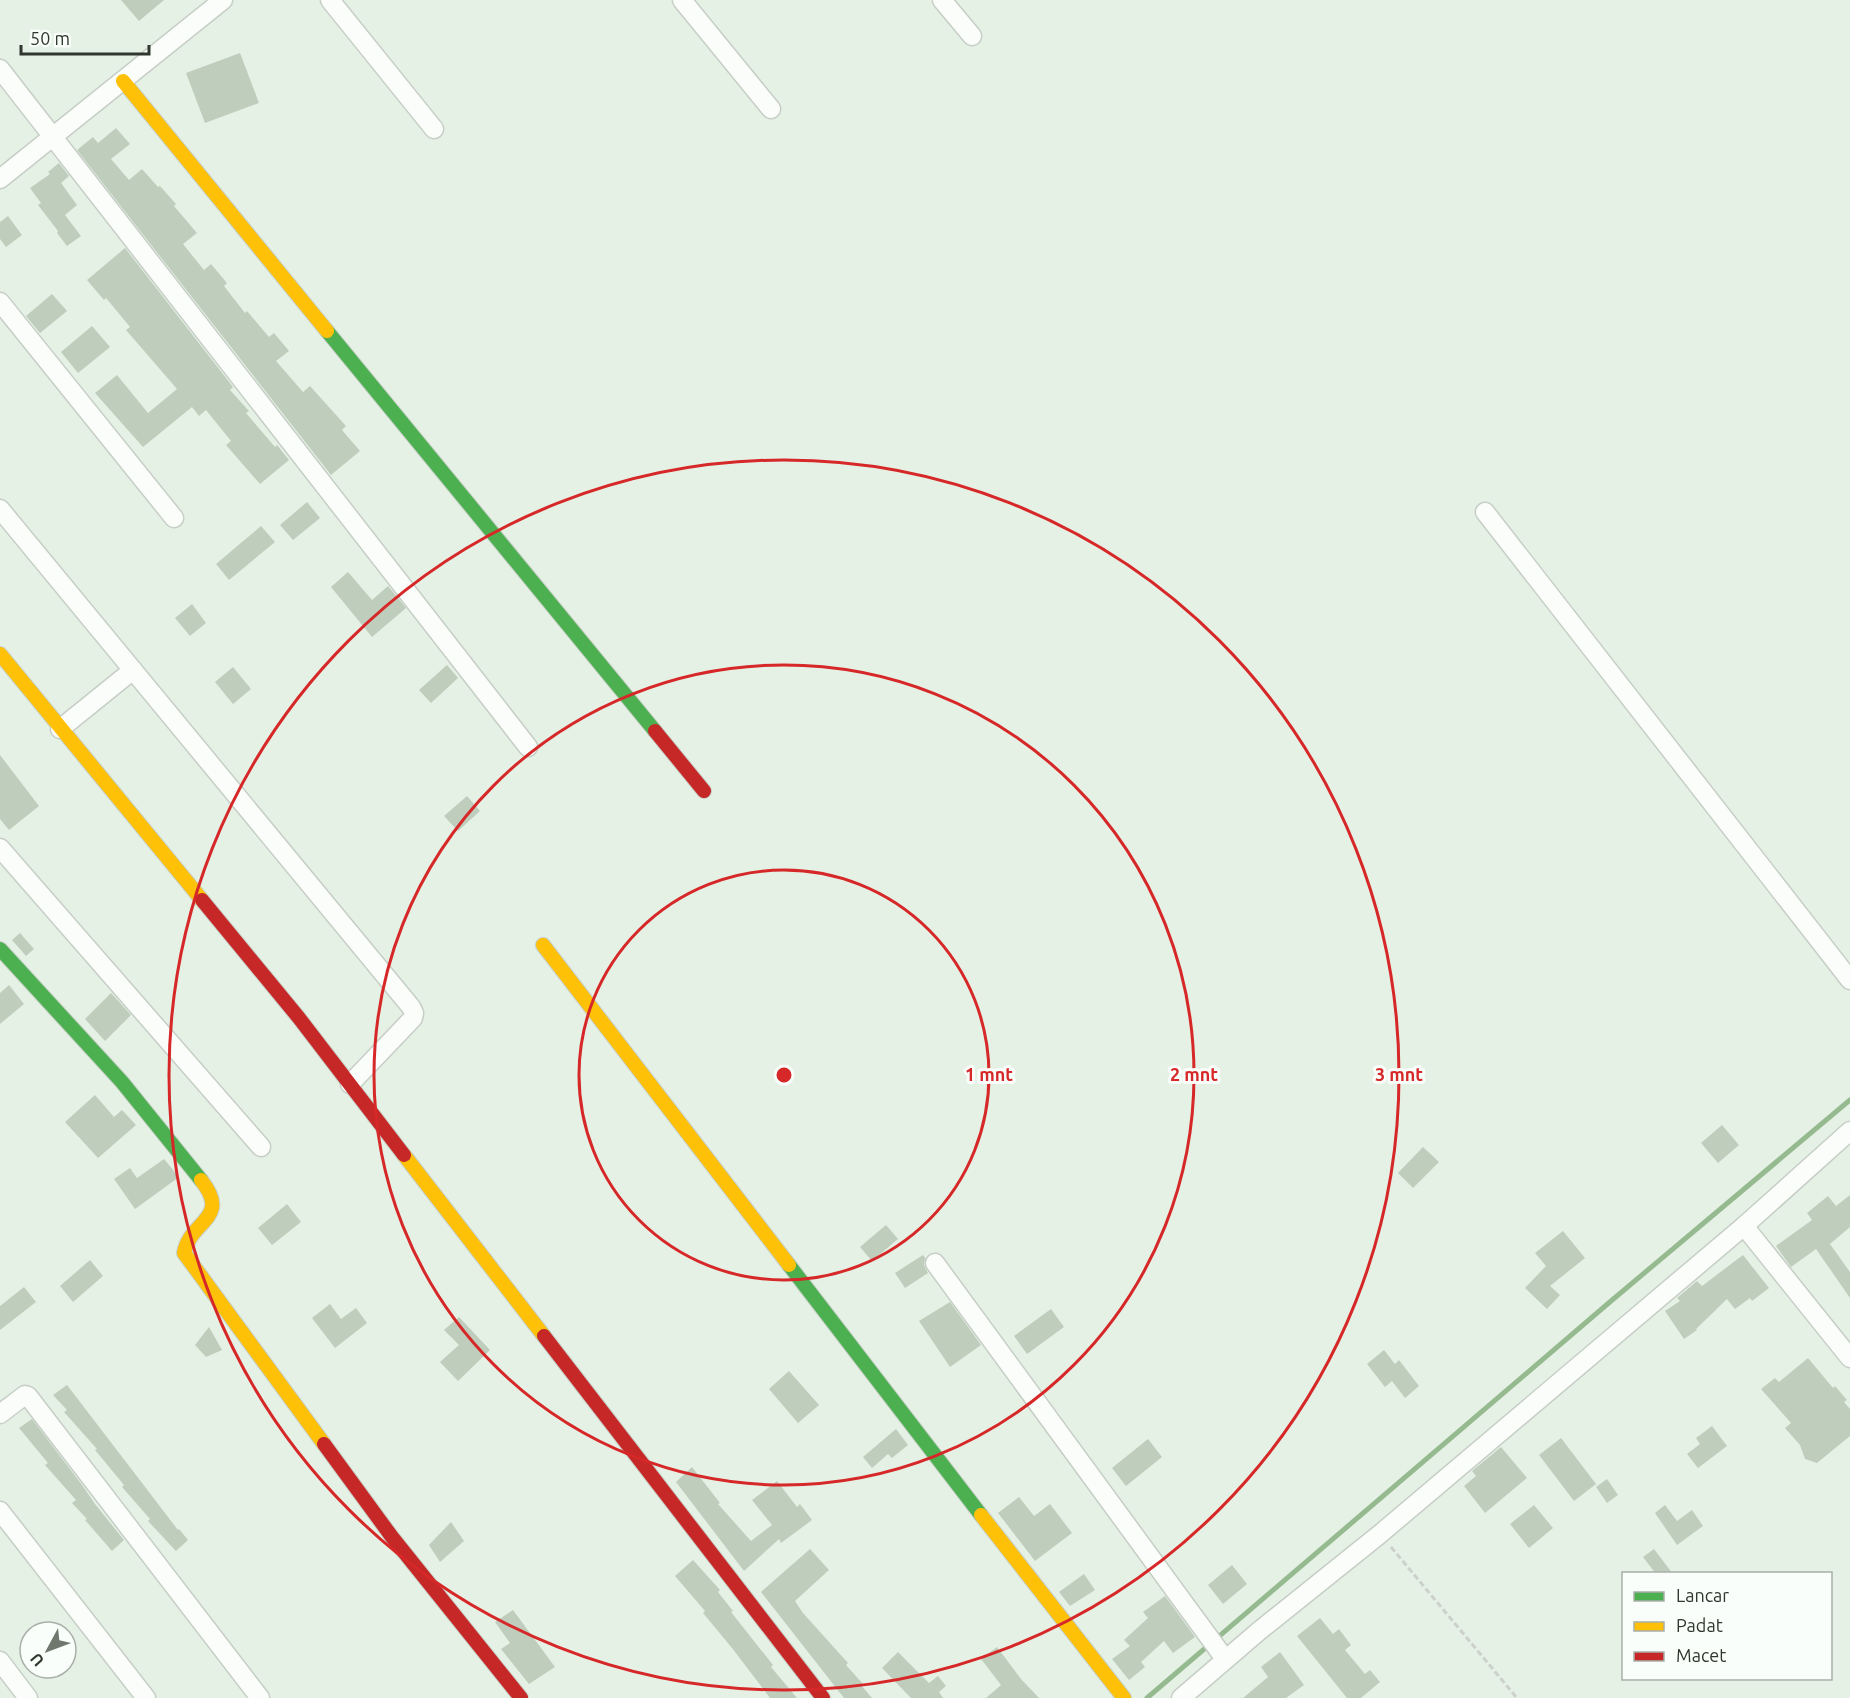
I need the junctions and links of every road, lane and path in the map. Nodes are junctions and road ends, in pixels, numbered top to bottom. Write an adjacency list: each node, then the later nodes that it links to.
1 (223, 0): 7 (street)
2 (330, 0): 9 (street)
3 (682, 0): 8 (street)
4 (942, 0): 5 (street)
5 (972, 36)
6 (0, 69): 10 (street)
7 (123, 81): 10 (street); 20 (street)
8 (771, 109)
9 (434, 129)
10 (54, 137): 11 (street); 19 (street)
11 (0, 179)
12 (0, 302): 15 (street)
13 (0, 509): 17 (street)
14 (1485, 512): 24 (street)
15 (174, 518)
16 (0, 654): 18 (street)
17 (133, 670): 18 (street); 25 (street)
18 (60, 729): 25 (street)
19 (528, 747)
20 (704, 791)
21 (0, 848): 27 (street)
22 (543, 945): 41 (street)
23 (0, 949): 39 (street)
24 (1850, 980)
25 (350, 1084): 40 (street)
26 (1850, 1131): 28 (street)
27 (261, 1148)
28 (1744, 1226): 30 (street); 33 (street)
29 (935, 1263): 34 (street)
30 (1850, 1358)
31 (0, 1414): 38 (street)
32 (0, 1511): 37 (street)
33 (1380, 1534): 34 (street); 43 (path)
34 (1222, 1655): 42 (street)
35 (0, 1661): 36 (street)
36 (28, 1698)
37 (146, 1698)
38 (260, 1698)
39 (521, 1698)
40 (823, 1698)
41 (1124, 1698)
42 (1181, 1698)
43 (1517, 1698)

